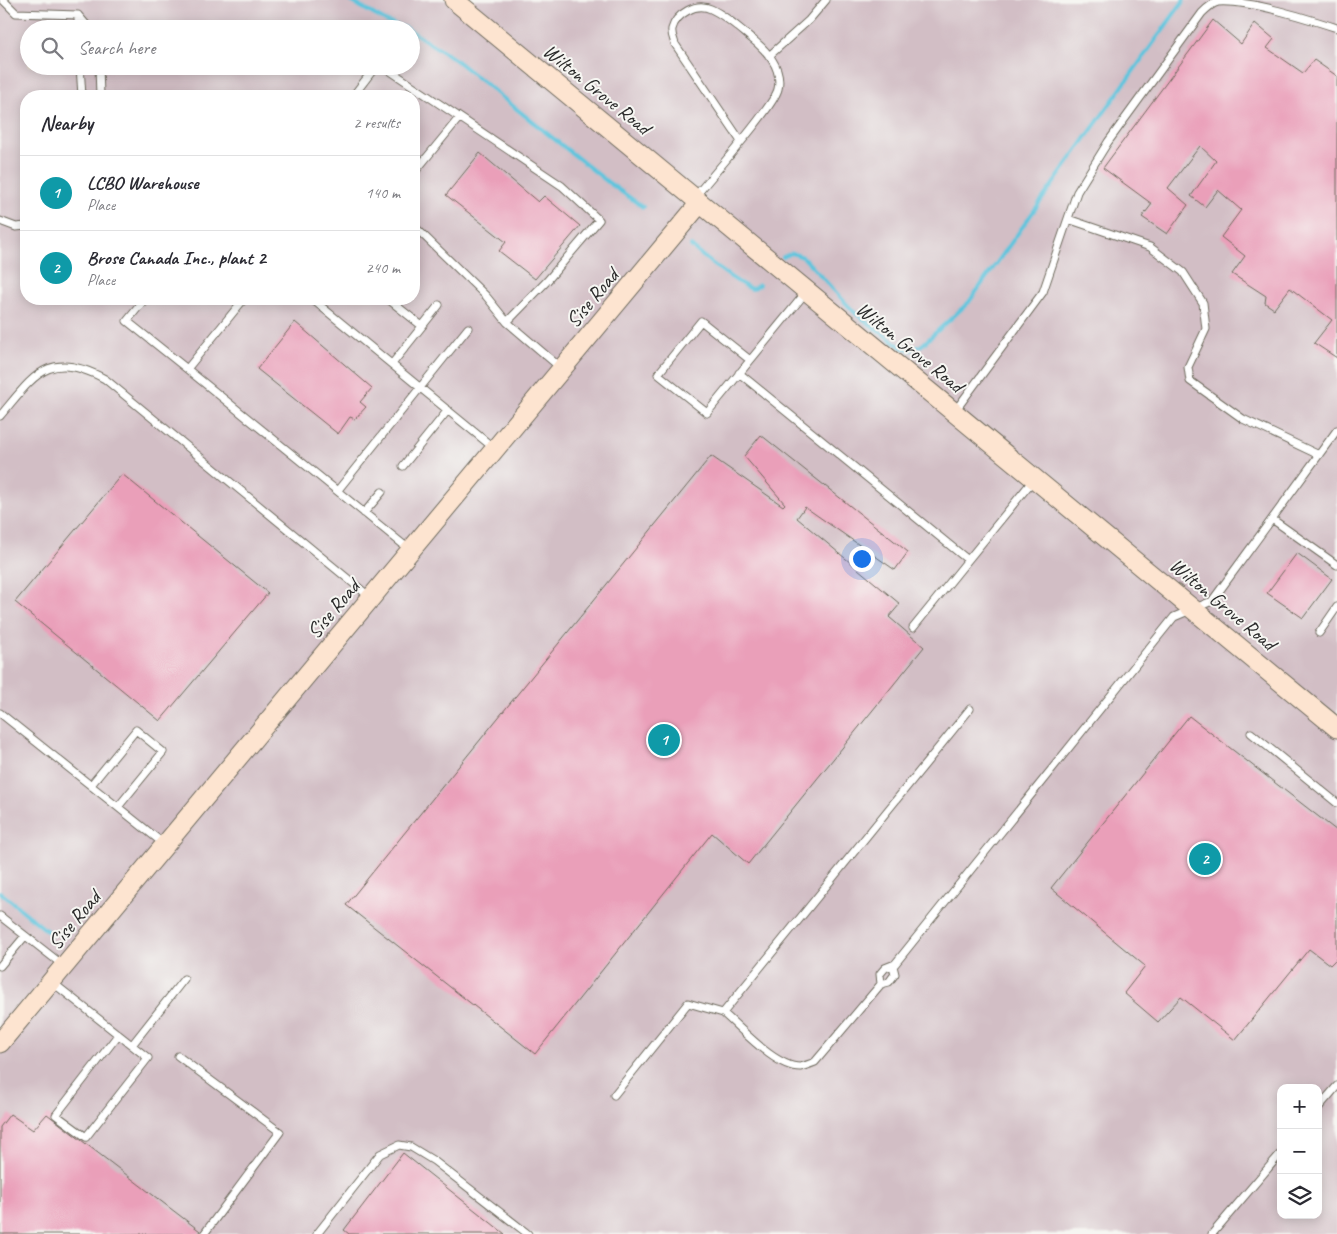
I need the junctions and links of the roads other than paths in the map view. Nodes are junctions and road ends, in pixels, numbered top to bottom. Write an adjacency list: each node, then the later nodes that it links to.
1 (3, 0): 4 (lane)
2 (454, 0): 21 (main road, Wilton Grove Road)
3 (826, 0): 8 (lane)
4 (78, 15): 5 (lane); 6 (lane)
5 (78, 20)
6 (82, 20)
7 (1337, 28): 22 (lane)
8 (769, 56): 19 (lane); 19 (lane)
9 (81, 75): 13 (lane)
10 (99, 75): 14 (lane)
11 (369, 75): 15 (lane)
12 (396, 75): 16 (lane)
13 (82, 90)
14 (100, 90)
15 (358, 90)
16 (418, 90)
17 (420, 91): 18 (lane)
18 (459, 118): 20 (lane); 32 (lane)
19 (740, 140): 21 (lane)
20 (420, 166)
21 (697, 201): 26 (main road, Wilton Grove Road); 37 (main road, Sise Road)
22 (1068, 219): 42 (lane); 46 (lane)
23 (0, 222): 24 (lane)
24 (20, 227)
25 (420, 232): 32 (lane)
26 (807, 291): 35 (lane); 42 (main road, Wilton Grove Road)
27 (140, 305): 38 (lane)
28 (239, 305): 38 (lane)
29 (319, 305): 36 (lane)
30 (396, 305): 33 (lane)
31 (440, 305): 33 (lane)
32 (507, 322): 37 (lane)
33 (422, 326): 36 (lane)
34 (468, 328): 40 (lane)
35 (750, 360): 39 (lane); 39 (lane)
36 (392, 364): 40 (lane)
37 (562, 369): 45 (main road, Sise Road)
38 (187, 370): 49 (lane)
39 (739, 373): 54 (lane)
40 (420, 388): 41 (lane); 49 (lane)
41 (448, 410): 45 (lane); 47 (lane)
42 (954, 412): 48 (main road, Wilton Grove Road)
43 (0, 416): 56 (lane)
44 (1337, 430): 46 (lane)
45 (495, 450): 53 (main road, Sise Road)
46 (1319, 455): 52 (lane)
47 (403, 466)
48 (1034, 479): 54 (lane); 58 (main road, Wilton Grove Road)
49 (338, 490): 51 (lane)
50 (382, 492): 51 (lane)
51 (364, 512): 53 (lane)
52 (1272, 519): 55 (lane); 58 (lane)
53 (410, 551): 56 (main road, Sise Road)
54 (968, 560): 59 (lane)
55 (1337, 565)
56 (371, 598): 68 (main road, Sise Road)
57 (1337, 606): 60 (lane)
58 (1194, 608): 63 (main road, Wilton Grove Road); 75 (lane)
59 (913, 628)
60 (1319, 633)
61 (970, 709): 75 (lane)
62 (0, 713): 65 (lane)
63 (1335, 723)
64 (1251, 733): 66 (lane)
65 (91, 785): 67 (lane); 67 (lane)
66 (1337, 803)
67 (118, 807): 68 (lane)
68 (165, 845): 72 (main road, Sise Road)
69 (0, 916): 70 (lane)
70 (25, 936): 71 (lane); 72 (lane)
71 (0, 966)
72 (64, 967): 74 (main road, Sise Road)
73 (184, 979): 78 (lane)
74 (52, 981): 76 (lane); 77 (main road, Sise Road)
75 (723, 1013): 81 (lane)
76 (118, 1035): 78 (lane); 78 (lane)
77 (0, 1043)
78 (132, 1045)
79 (178, 1056): 84 (lane)
80 (1337, 1086): 82 (lane)
81 (614, 1095)
82 (1322, 1103)
83 (1277, 1158): 87 (lane)
84 (204, 1234)
85 (317, 1234): 86 (lane)
86 (528, 1234)
87 (1212, 1234)

